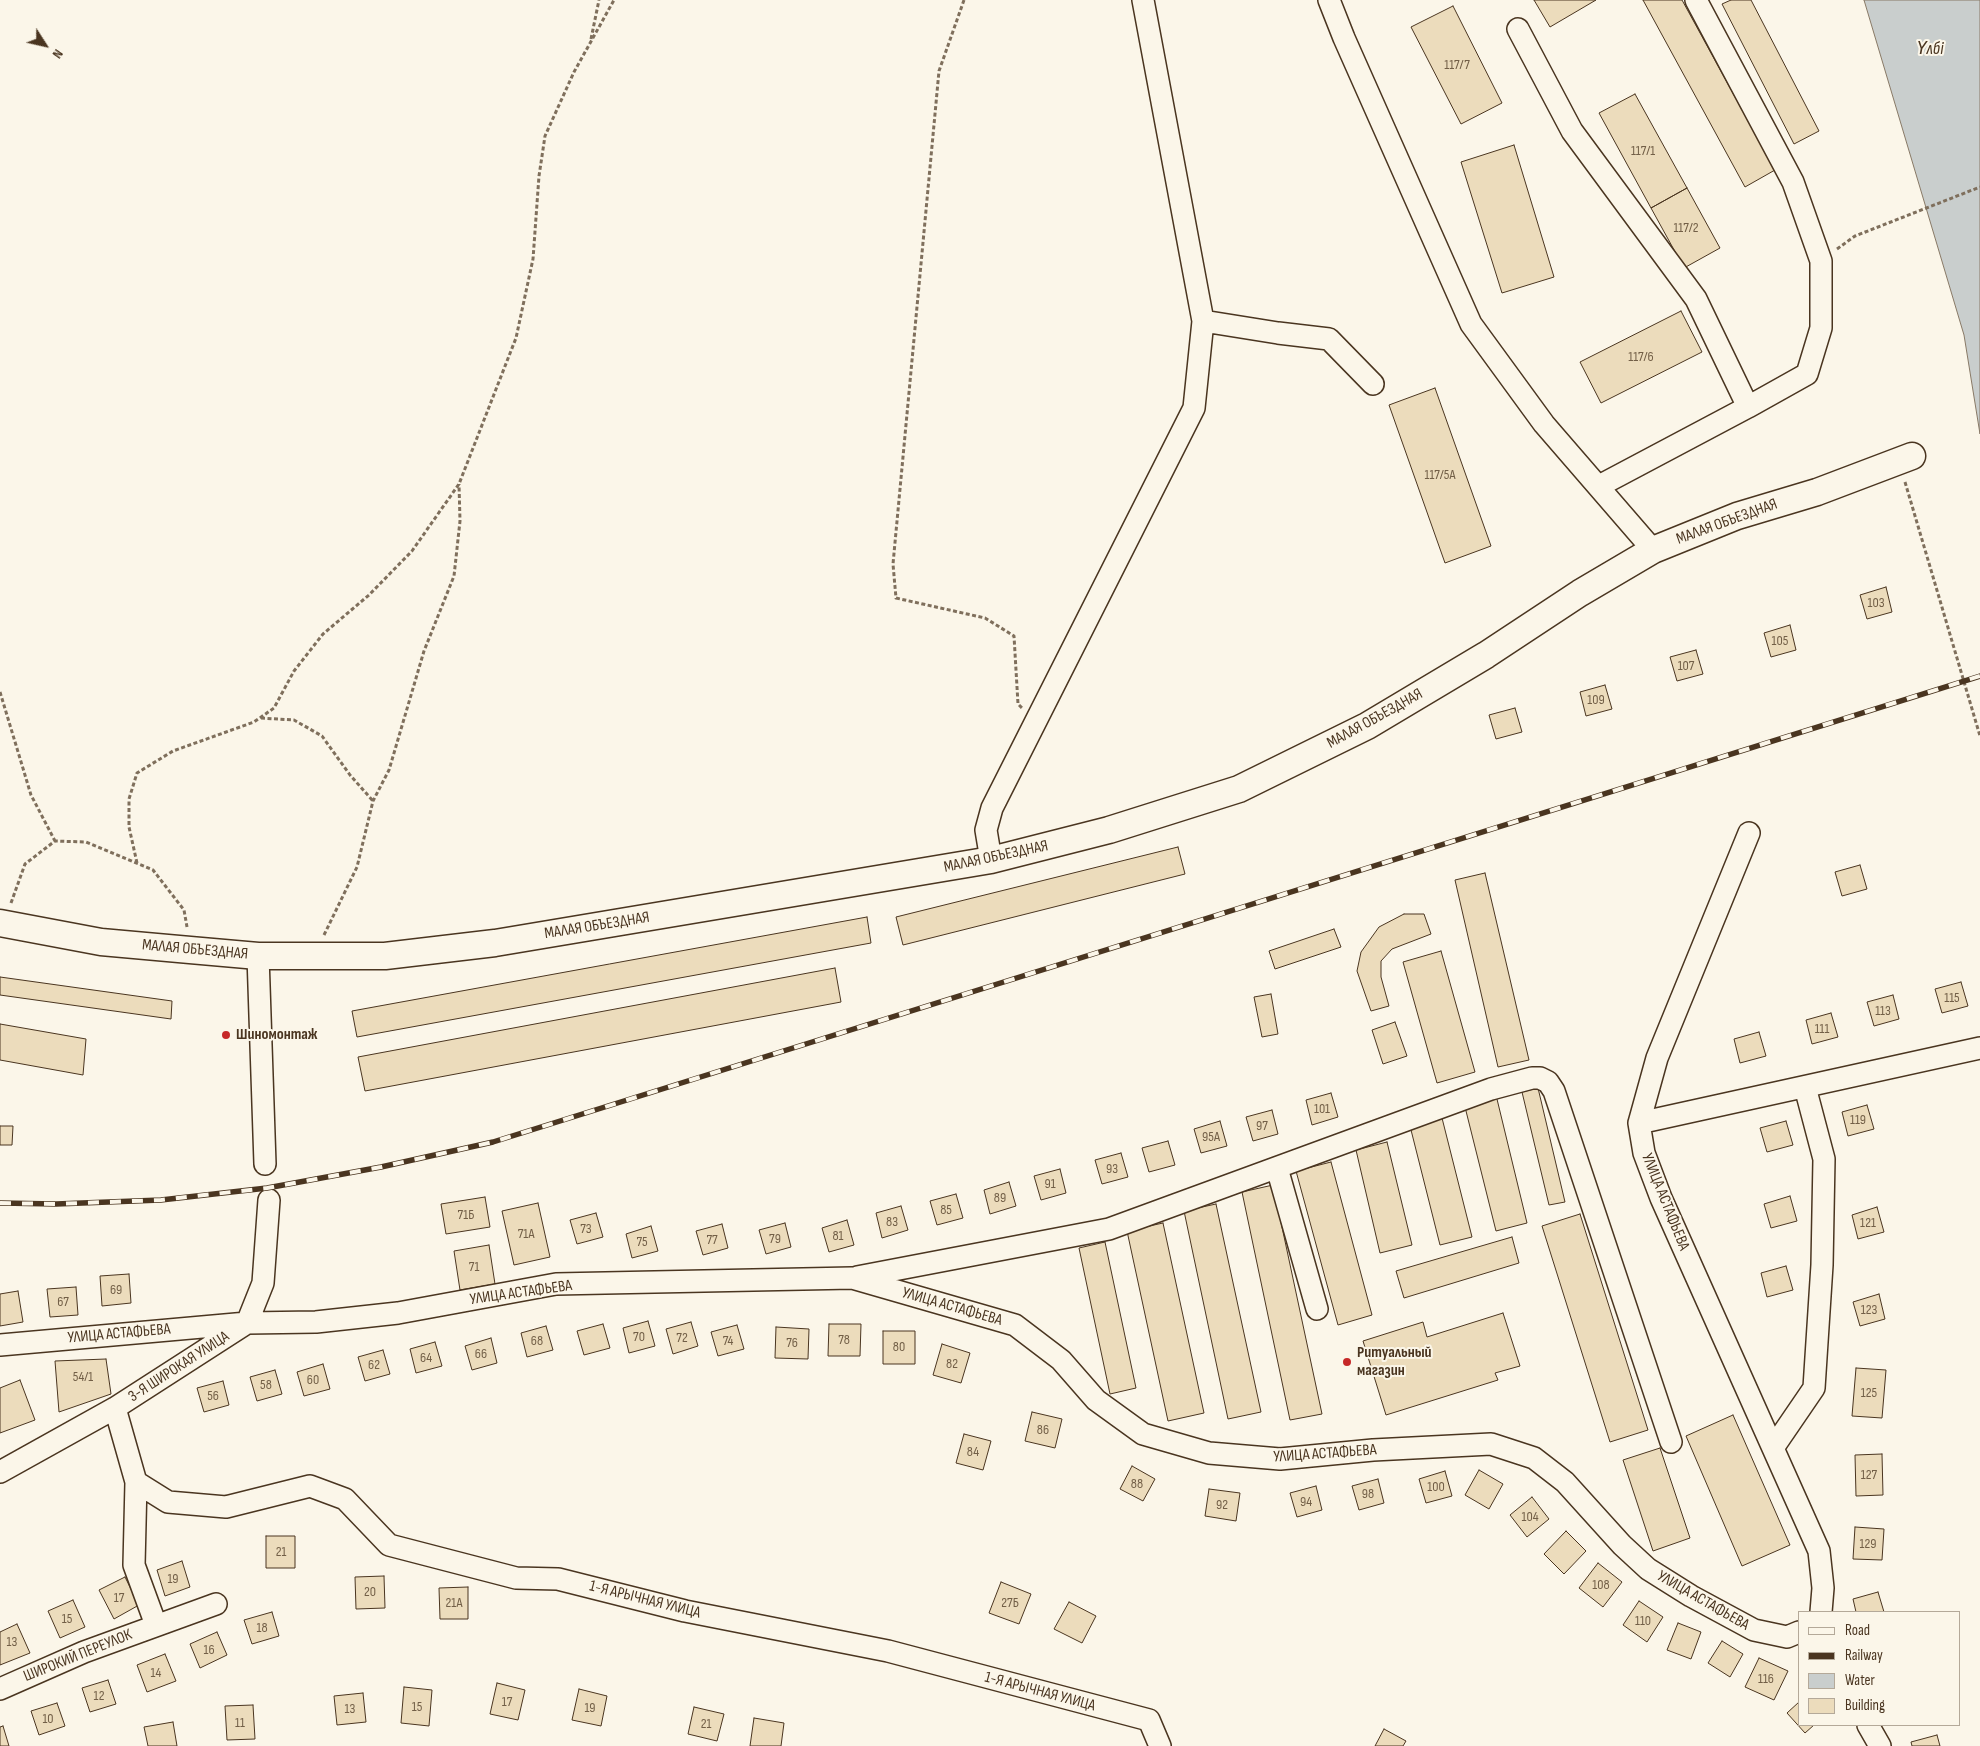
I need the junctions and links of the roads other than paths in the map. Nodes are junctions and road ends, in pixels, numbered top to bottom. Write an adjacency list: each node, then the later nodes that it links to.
1 (1143, 0): 5 (street)
2 (1330, 0): 9 (street)
3 (1696, 0): 7 (street)
4 (1518, 29): 7 (street)
5 (1203, 321): 6 (street); 12 (street)
6 (1373, 384)
7 (1748, 407): 9 (street)
8 (1905, 459): 10 (main road, МАЛАЯ ОБЪЕЗДНАЯ)
9 (1599, 486): 10 (street)
10 (1653, 550): 12 (main road, МАЛАЯ ОБЪЕЗДНАЯ)
11 (1749, 833): 17 (street, УЛИЦА АСТАФЬЕВА)
12 (991, 860): 14 (main road, МАЛАЯ ОБЪЕЗДНАЯ)
13 (2, 924): 14 (main road, МАЛАЯ ОБЪЕЗДНАЯ)
14 (258, 956): 18 (street)
15 (1980, 1048): 16 (street)
16 (1805, 1087): 17 (street); 27 (street)
17 (1638, 1123): 27 (street, УЛИЦА АСТАФЬЕВА)
18 (265, 1164)
19 (1277, 1168): 21 (street); 22 (street); 26 (street)
20 (269, 1200): 23 (street, 3-Я ШИРОКАЯ УЛИЦА)
21 (852, 1278): 23 (street, УЛИЦА АСТАФЬЕВА); 33 (street, УЛИЦА АСТАФЬЕВА)
22 (1317, 1309)
23 (247, 1323): 24 (street, УЛИЦА АСТАФЬЕВА); 25 (street, 3-Я ШИРОКАЯ УЛИЦА)
24 (0, 1345)
25 (115, 1408): 28 (street, 3-Я ШИРОКАЯ УЛИЦА); 29 (street)
26 (1672, 1442)
27 (1773, 1448): 31 (street, УЛИЦА АСТАФЬЕВА)
28 (0, 1472)
29 (136, 1482): 32 (street); 36 (street, 1-Я АРЫЧНАЯ УЛИЦА)
30 (216, 1604): 32 (street, ШИРОКИЙ ПЕРЕУЛОК)
31 (1821, 1611)
32 (156, 1625): 34 (street, ШИРОКИЙ ПЕРЕУЛОК)
33 (1798, 1632)
34 (0, 1689)
35 (1869, 1726): 37 (street)
36 (1160, 1746)
37 (1880, 1746)

